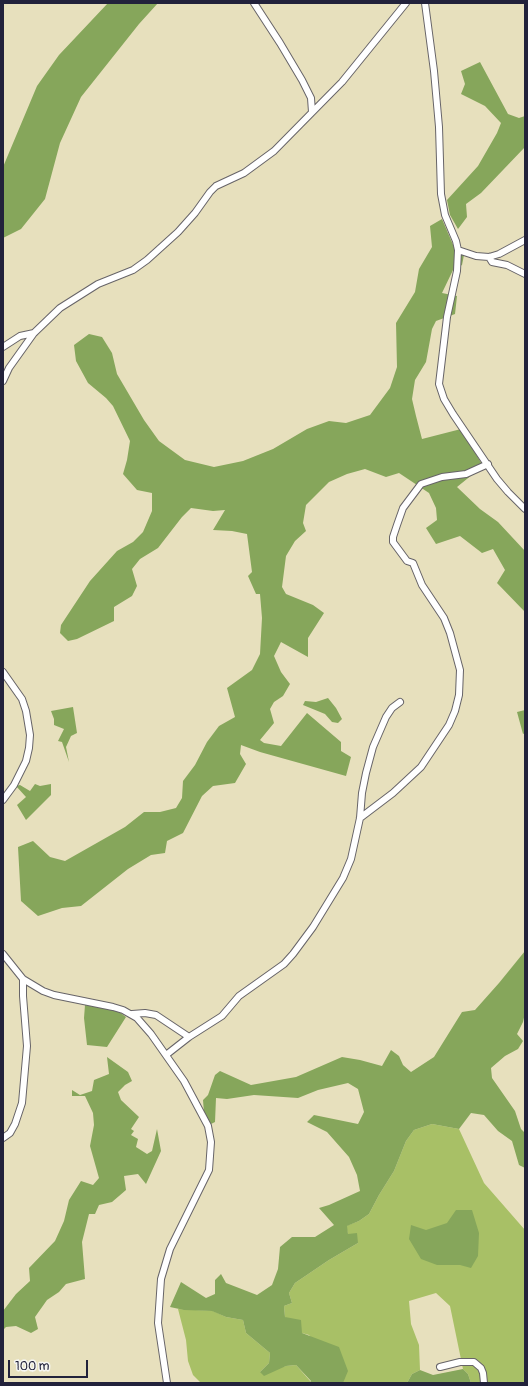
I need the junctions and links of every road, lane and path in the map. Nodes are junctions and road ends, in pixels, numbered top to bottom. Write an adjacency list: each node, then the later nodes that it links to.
1 (254, 3): 4 (street)
2 (406, 3): 4 (street)
3 (425, 3): 6 (street)
4 (312, 112): 9 (street)
5 (525, 240): 7 (street)
6 (458, 250): 7 (street); 12 (street)
7 (490, 257): 8 (street)
8 (525, 274)
9 (34, 333): 10 (street); 11 (street)
10 (3, 346)
11 (3, 381)
12 (488, 464): 13 (street); 17 (street)
13 (525, 509)
14 (3, 672): 16 (street)
15 (400, 702): 17 (street)
16 (3, 800)
17 (360, 818): 21 (street)
18 (3, 954): 19 (street)
19 (23, 979): 20 (street); 23 (street)
20 (132, 1014): 21 (street); 22 (street)
21 (189, 1037): 22 (street)
22 (166, 1055): 25 (street)
23 (3, 1138)
24 (440, 1367): 26 (street)
25 (167, 1383)
26 (484, 1383)

